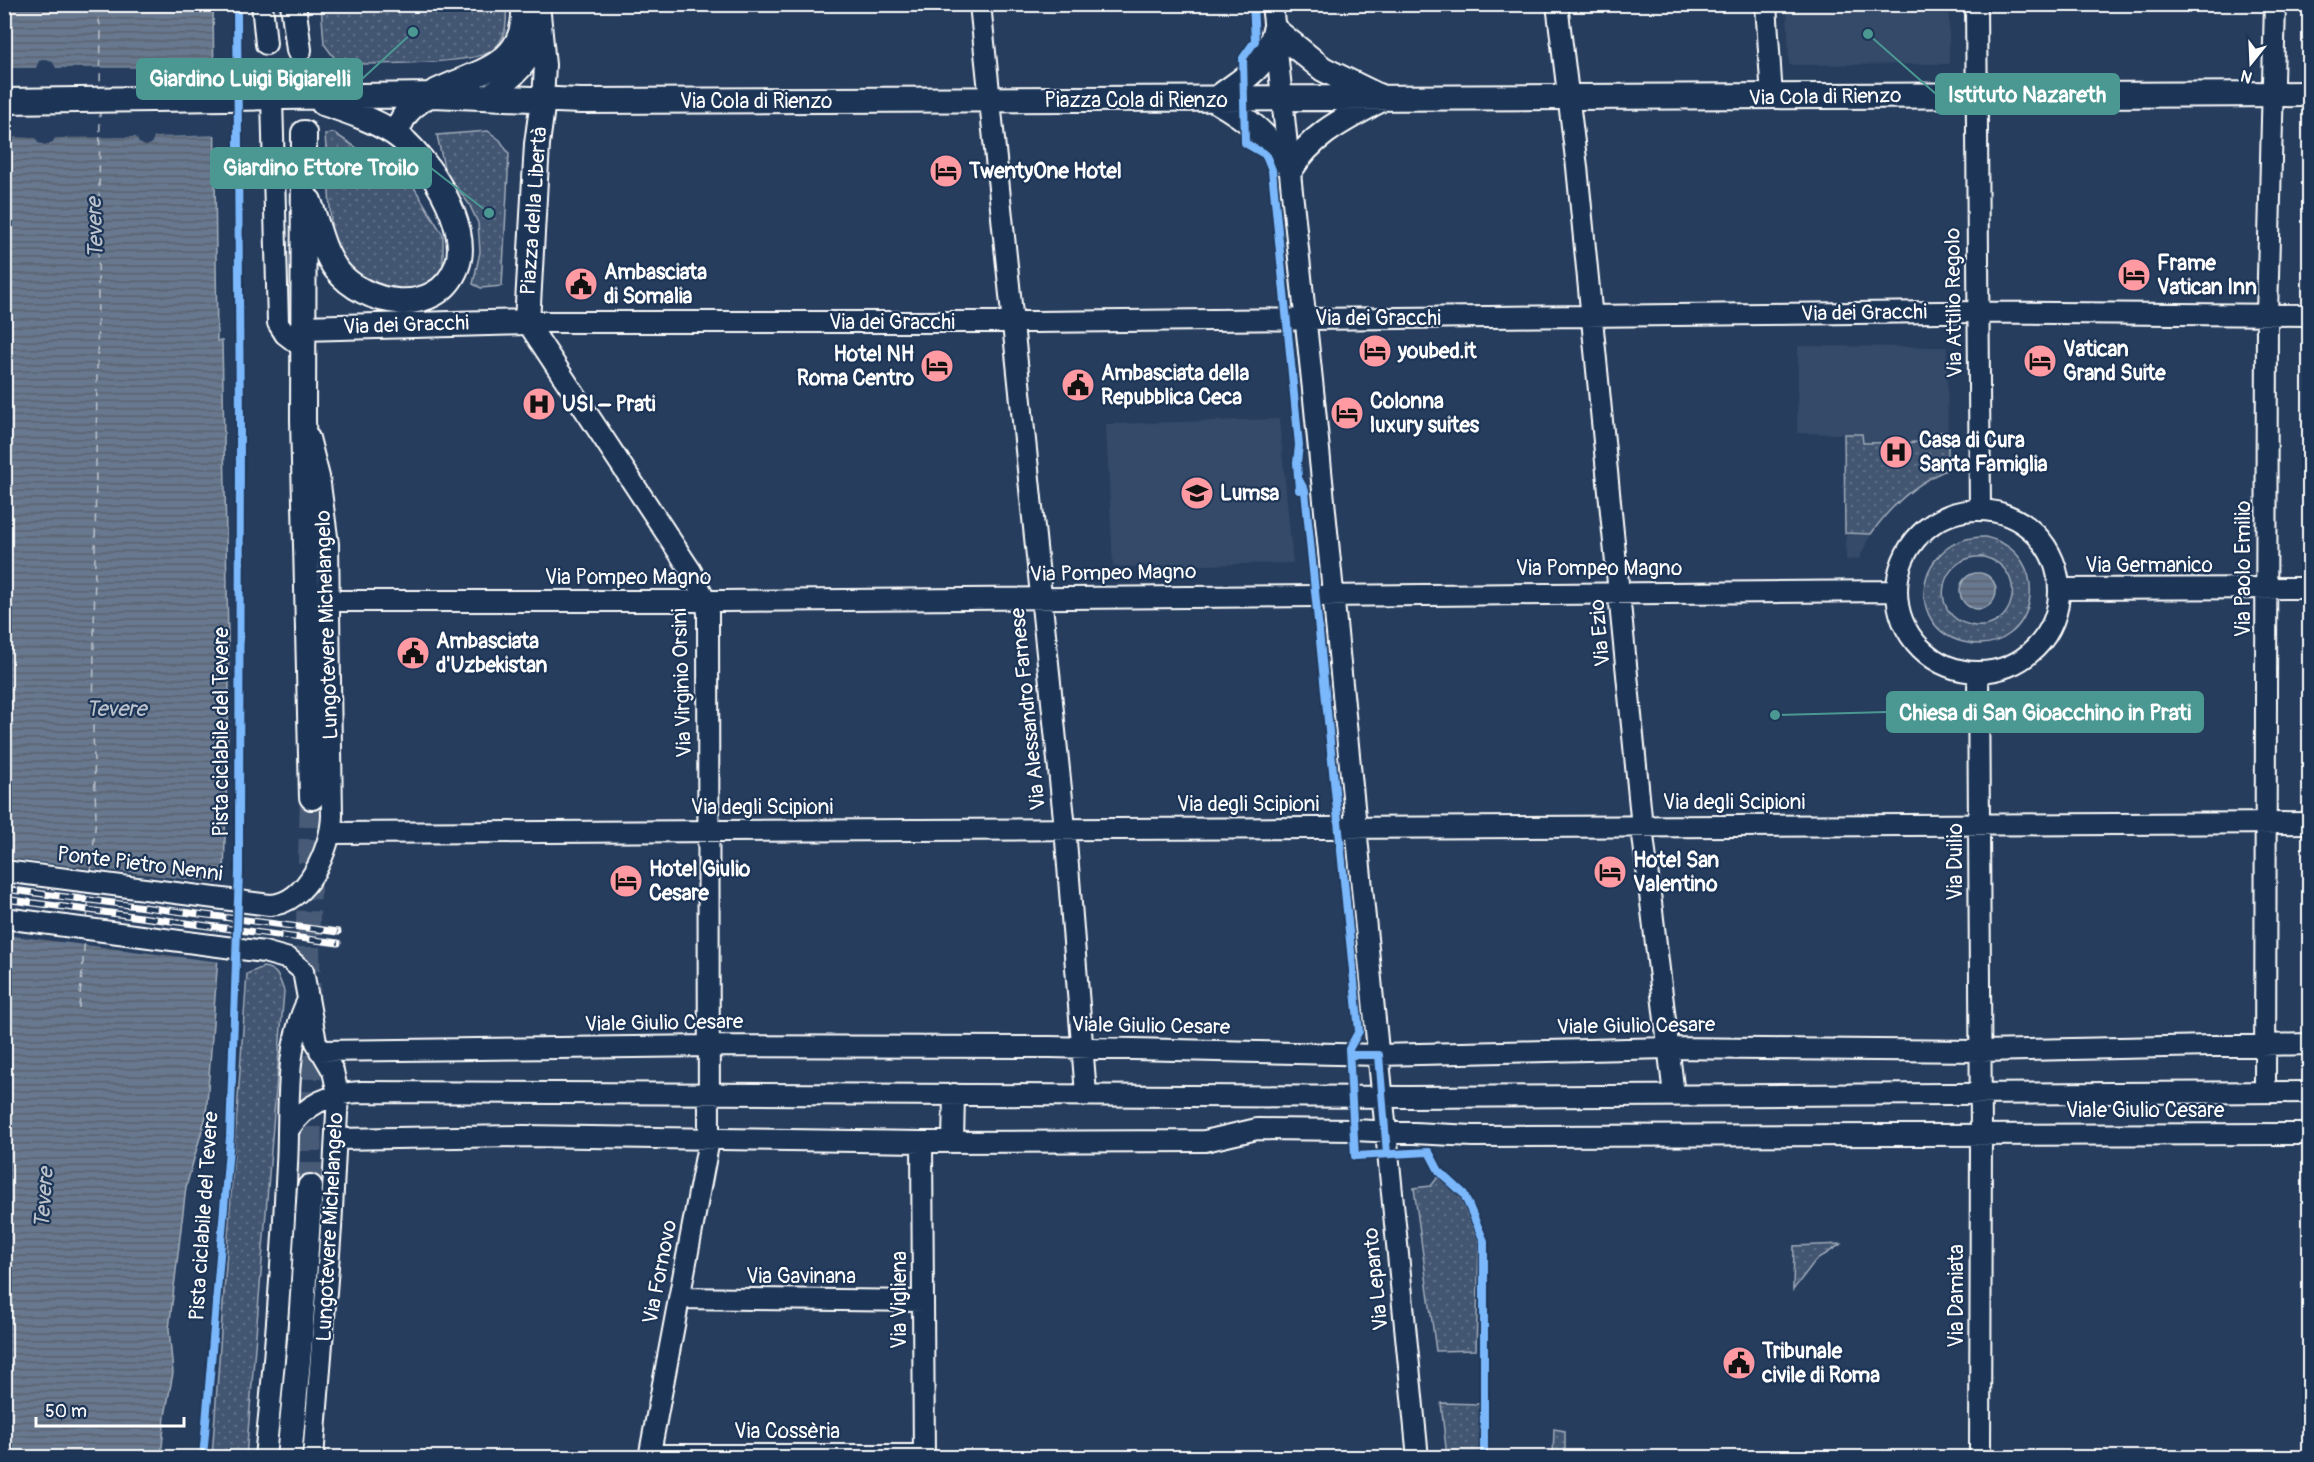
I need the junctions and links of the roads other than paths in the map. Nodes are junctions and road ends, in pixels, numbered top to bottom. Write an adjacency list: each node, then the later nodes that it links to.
1 (262, 4): 12 (street)
2 (524, 4): 16 (main road)
3 (980, 4): 29 (street)
4 (1272, 4): 11 (street)
5 (1557, 4): 22 (street)
6 (1766, 4): 24 (street)
7 (1976, 4): 17 (street, Via Attilio Regolo)
8 (2275, 4): 14 (street, Via Paolo Emilio)
9 (295, 7): 13 (main road)
10 (540, 14): 18 (street, Piazza della Libertà); 25 (street, Piazza della Libertà)
11 (1275, 30): 21 (main road); 26 (main road); 27 (street)
12 (266, 44)
13 (299, 50)
14 (2272, 94): 15 (main road, Via Cola di Rienzo); 17 (main road, Via Cola di Rienzo); 35 (street, Via Paolo Emilio)
15 (2310, 94)
16 (433, 95): 18 (main road, Piazza della Libertà); 20 (main road, Piazza della Libertà); 31 (main road)
17 (1976, 96): 24 (main road, Via Cola di Rienzo); 34 (street, Via Attilio Regolo)
18 (484, 97): 25 (main road, Piazza della Libertà)
19 (272, 98): 20 (main road, Piazza della Libertà); 28 (main road, Piazza della Libertà); 41 (street)
20 (309, 98): 31 (main road)
21 (1383, 98): 22 (main road, Piazza Cola di Rienzo); 27 (main road, Piazza Cola di Rienzo); 32 (main road)
22 (1567, 98): 23 (main road, Piazza Cola di Rienzo); 38 (street, Via Ezio)
23 (1592, 98): 24 (main road, Via Cola di Rienzo)
24 (1772, 98)
25 (543, 100): 29 (main road, Via Cola di Rienzo); 39 (main road, Piazza della Libertà)
26 (1215, 100): 27 (main road, Piazza Cola di Rienzo); 29 (main road, Piazza Cola di Rienzo); 32 (main road)
27 (1282, 100): 32 (street)
28 (4, 101)
29 (979, 101): 40 (street, Via Alessandro Farnese)
30 (304, 134): 33 (main road, Lungotevere Michelangelo)
31 (396, 134): 33 (main road)
32 (1291, 168): 37 (street, Via Lepanto)
33 (304, 185): 41 (main road, Lungotevere Michelangelo)
34 (1978, 312): 35 (street, Via dei Gracchi); 38 (street, Via dei Gracchi); 43 (street, Via Attilio Regolo)
35 (2267, 315): 36 (street, Via dei Gracchi); 46 (street, Via Paolo Emilio)
36 (2310, 315)
37 (1306, 318): 38 (street, Via dei Gracchi); 40 (street, Via dei Gracchi); 49 (street, Via Lepanto)
38 (1592, 318): 48 (street, Via Ezio)
39 (527, 322): 40 (street, Via dei Gracchi); 41 (main road, Via dei Gracchi); 51 (street, Via Virginio Orsini)
40 (1013, 322): 50 (street, Via Alessandro Farnese)
41 (302, 337): 42 (main road, Lungotevere Michelangelo)
42 (303, 419): 52 (street, Lungotevere Michelangelo); 54 (main road, Lungotevere Michelangelo)
43 (1980, 510): 45 (street); 47 (street)
44 (2310, 588): 46 (street, Via Germanico)
45 (2060, 589): 46 (street, Via Germanico); 53 (street)
46 (2267, 589): 55 (street, Via Paolo Emilio)
47 (1898, 591): 48 (street, Via Pompeo Magno); 53 (street)
48 (1620, 592): 49 (street, Via Pompeo Magno); 58 (street, Via Ezio)
49 (1333, 594): 50 (street, Via Pompeo Magno); 60 (street, Via Lepanto)
50 (1039, 598): 51 (street, Via Pompeo Magno); 59 (street, Via Alessandro Farnese)
51 (706, 600): 52 (street, Via Pompeo Magno); 61 (street, Via Virginio Orsini)
52 (330, 601): 62 (street, Lungotevere Michelangelo)
53 (1978, 672): 57 (street, Via Duilio)
54 (312, 797)
55 (2264, 823): 56 (street, Via degli Scipioni); 57 (street, Via degli Scipioni); 66 (street, Via Paolo Emilio)
56 (2310, 823)
57 (1978, 825): 58 (street, Via degli Scipioni); 72 (street, Via Duilio)
58 (1642, 826): 60 (street, Via degli Scipioni); 70 (street, Via Ezio)
59 (1065, 828): 60 (street, Via degli Scipioni); 61 (street, Via degli Scipioni); 69 (street, Via Alessandro Farnese)
60 (1355, 828): 73 (street, Via Lepanto)
61 (709, 831): 62 (street, Via degli Scipioni); 68 (street, Via Virginio Orsini)
62 (331, 833): 63 (street, Ponte Pietro Nenni)
63 (4, 871)
64 (4, 918): 65 (street, Lungotevere Michelangelo)
65 (307, 1002): 71 (street, Lungotevere Michelangelo); 83 (street, Lungotevere Michelangelo)
66 (2266, 1044): 67 (street, Viale Giulio Cesare); 72 (street, Viale Giulio Cesare); 74 (street)
67 (2310, 1044)
68 (710, 1046): 69 (street, Viale Giulio Cesare); 71 (street, Viale Giulio Cesare); 80 (street, Via Virginio Orsini)
69 (1084, 1048): 73 (street, Viale Giulio Cesare); 78 (street, Via Alessandro Farnese)
70 (1667, 1048): 72 (street, Viale Giulio Cesare); 73 (street, Viale Giulio Cesare); 81 (street, Via Ezio)
71 (320, 1051): 76 (street, Lungotevere Michelangelo)
72 (1980, 1051): 79 (street)
73 (1379, 1055): 82 (street, Via Lepanto)
74 (2265, 1092): 75 (street, Viale Giulio Cesare); 79 (street, Viale Giulio Cesare)
75 (2310, 1092)
76 (338, 1094): 80 (street, Viale Giulio Cesare); 83 (street); 87 (street, Lungotevere Michelangelo)
77 (954, 1094): 78 (street, Viale Giulio Cesare); 80 (street, Viale Giulio Cesare); 90 (street)
78 (1086, 1094): 82 (street, Viale Giulio Cesare)
79 (1981, 1094): 81 (street, Viale Giulio Cesare); 86 (street)
80 (710, 1095): 88 (street, Via Fornovo)
81 (1674, 1095): 82 (street, Viale Giulio Cesare)
82 (1383, 1096): 84 (street, Via Lepanto)
83 (289, 1129): 96 (street, Lungotevere Michelangelo)
84 (1386, 1132): 86 (street, Viale Giulio Cesare); 90 (street, Viale Giulio Cesare); 99 (street, Via Lepanto)
85 (2310, 1134): 86 (street, Viale Giulio Cesare)
86 (1981, 1136): 100 (street, Via Damiata)
87 (336, 1139): 88 (street, Viale Giulio Cesare); 98 (street, Lungotevere Michelangelo)
88 (709, 1140): 89 (street, Viale Giulio Cesare); 92 (street, Via Fornovo)
89 (922, 1142): 90 (street, Viale Giulio Cesare); 93 (street, Via Vigliena)
90 (953, 1142)
91 (310, 1186): 97 (main road, Lungotevere Michelangelo)
92 (679, 1298): 93 (street, Via Gavinana); 94 (street, Via Fornovo)
93 (923, 1300): 95 (street, Via Vigliena)
94 (649, 1456): 95 (street, Via Cossèria)
95 (924, 1456)
96 (265, 1458)
97 (289, 1458)
98 (313, 1458)
99 (1418, 1458)
100 (1980, 1458)

